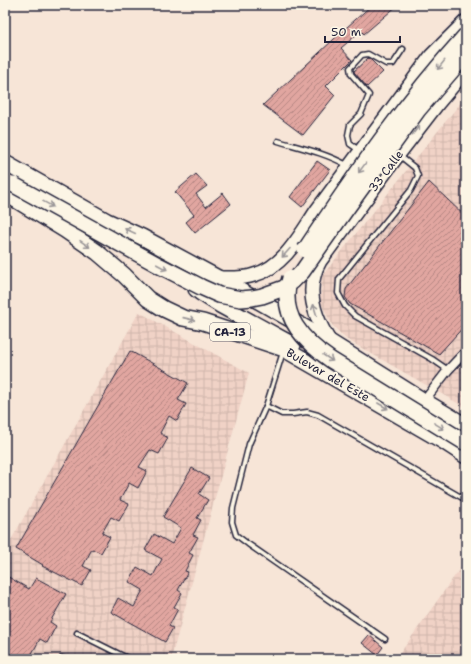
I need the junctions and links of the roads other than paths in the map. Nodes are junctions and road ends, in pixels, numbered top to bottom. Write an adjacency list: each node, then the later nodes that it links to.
1 (466, 21): 7 (main road)
2 (466, 35): 24 (highway, one-way to 24, bridge)
3 (404, 48): 7 (lane)
4 (466, 54): 11 (highway, one-way to 4, bridge)
5 (466, 70): 8 (main road, 33 Calle, one-way to 5)
6 (278, 141): 10 (lane)
7 (361, 151): 10 (main road)
8 (398, 155): 13 (main road, 33 Calle); 19 (lane)
9 (5, 164): 14 (highway, one-way to 9)
10 (350, 166): 12 (main road)
11 (8, 186): 17 (highway, Bulevar del Este / CA-13, one-way to 17)
12 (301, 235): 13 (main road); 15 (main road, one-way to 15)
13 (325, 253): 16 (main road, 33 Calle, one-way to 13)
14 (199, 267): 15 (highway); 20 (highway)
15 (218, 278): 16 (highway)
16 (330, 342): 21 (highway)
17 (284, 349): 20 (highway, Bulevar del Este / CA-13); 22 (lane)
18 (466, 351): 19 (street)
19 (448, 370): 21 (street)
20 (325, 373): 25 (highway, Bulevar del Este / CA-13, one-way to 25)
21 (424, 401): 23 (highway)
22 (266, 406): 26 (lane); 28 (lane)
23 (466, 426)
24 (466, 443)
25 (466, 456)
26 (466, 500)
27 (78, 633): 29 (lane)
28 (385, 639)
29 (129, 659)

